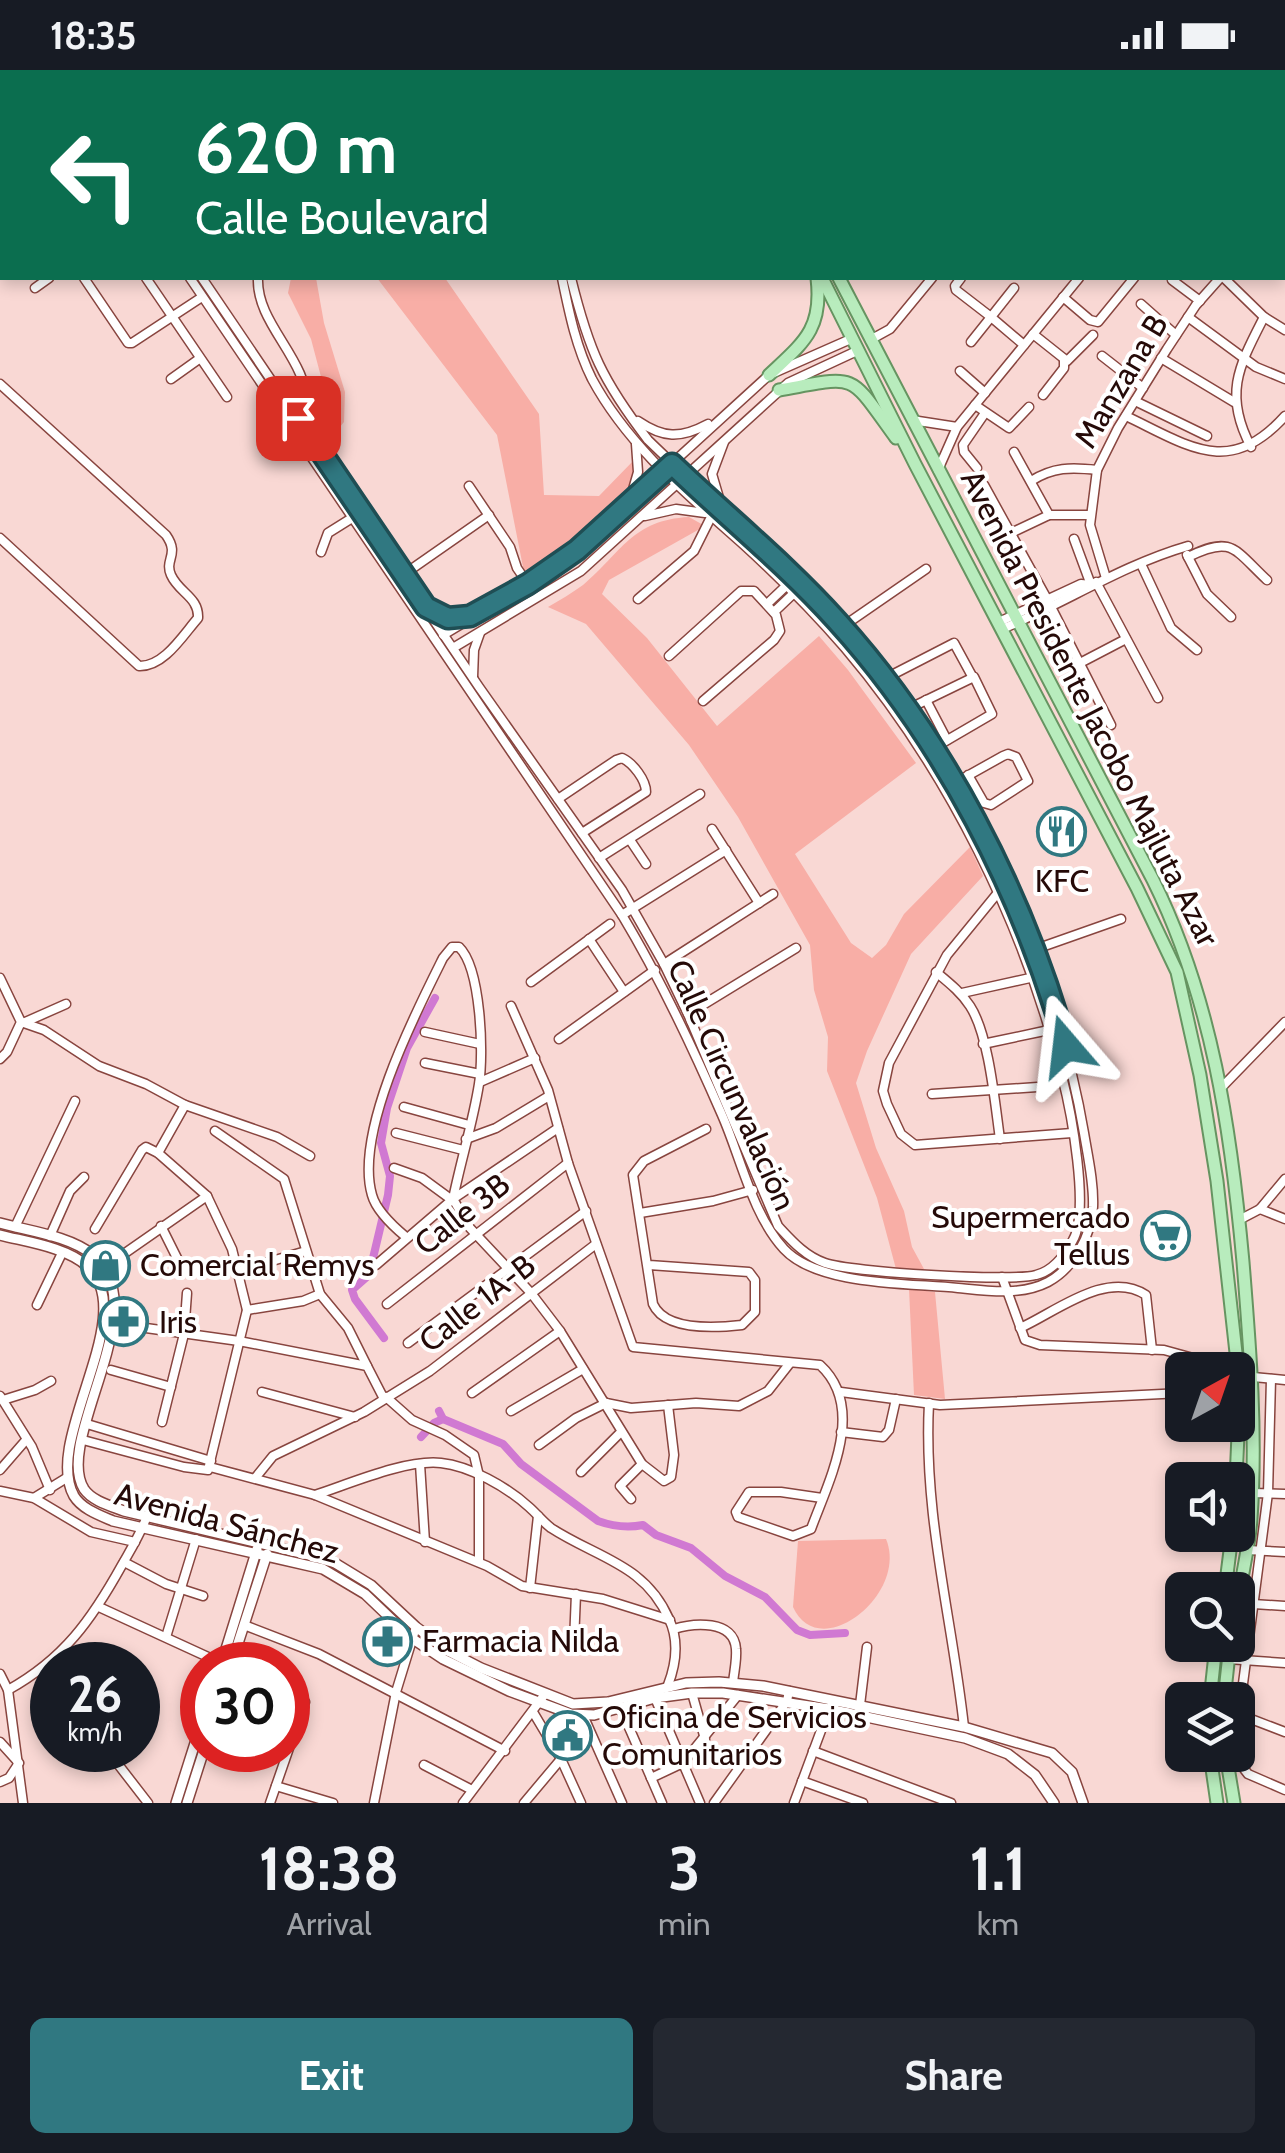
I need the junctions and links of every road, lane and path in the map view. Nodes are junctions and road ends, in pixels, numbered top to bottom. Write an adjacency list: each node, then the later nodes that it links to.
1 (47, 280): 19 (street)
2 (85, 280): 28 (street)
3 (147, 280): 28 (street)
4 (191, 280): 21 (street, Calle Circunvalación)
5 (204, 280): 108 (street, Calle Circunvalación)
6 (258, 280): 56 (street)
7 (563, 280): 66 (street, Calle Circunvalación)
8 (573, 280): 58 (street, Calle Circunvalación)
9 (819, 280): 43 (main road)
10 (820, 280): 35 (main road, Avenida Presidente Jacobo Majluta Azar)
11 (840, 280): 33 (main road, Avenida Presidente Jacobo Majluta Azar)
12 (930, 280): 33 (street)
13 (960, 280): 25 (street)
14 (1076, 280): 22 (street)
15 (1132, 280): 22 (street)
16 (1172, 280): 23 (street)
17 (1220, 280): 23 (street, Manzana B)
18 (1224, 280): 27 (street)
19 (35, 288)
20 (1014, 288): 25 (street)
21 (202, 297): 28 (street); 87 (street, Calle Circunvalación)
22 (1063, 297): 30 (street)
23 (1200, 301): 26 (street, Manzana B)
24 (1140, 304): 32 (street)
25 (991, 316): 34 (street); 36 (street)
26 (1188, 317): 32 (street, Manzana B); 38 (street)
27 (1264, 317): 29 (street); 38 (street)
28 (172, 318): 40 (street)
29 (1285, 330)
30 (1033, 334): 36 (street); 41 (street)
31 (1092, 335): 41 (street)
32 (1176, 335): 39 (street, Manzana B)
33 (870, 340): 62 (main road, Avenida Presidente Jacobo Majluta Azar)
34 (971, 342)
35 (856, 344): 43 (street); 48 (street); 70 (main road, Avenida Presidente Jacobo Majluta Azar)
36 (1024, 346): 49 (street)
37 (1102, 356): 47 (street)
38 (1244, 357): 45 (street); 53 (street)
39 (1161, 358): 47 (street, Manzana B); 53 (street)
40 (200, 359): 44 (street); 51 (street)
41 (1064, 361): 50 (street)
42 (960, 372): 49 (street)
43 (768, 375): 61 (street)
44 (170, 379)
45 (1285, 379)
46 (0, 384): 89 (street)
47 (1143, 388): 52 (street, Manzana B)
48 (779, 390): 64 (street); 70 (main road)
49 (985, 394): 54 (street)
50 (1044, 395)
51 (227, 397)
52 (1135, 401): 59 (street, Manzana B); 65 (street)
53 (1234, 402): 67 (street)
54 (975, 406): 57 (street); 63 (street)
55 (1029, 406): 57 (street)
56 (307, 408)
57 (985, 413): 71 (street)
58 (630, 416): 61 (street); 69 (street, Calle Circunvalación)
59 (1126, 416): 67 (street); 73 (street, Manzana B)
60 (1285, 416): 67 (street)
61 (720, 417): 69 (street)
62 (912, 420): 63 (street); 72 (main road, Avenida Presidente Jacobo Majluta Azar)
63 (957, 428): 72 (street)
64 (727, 435): 75 (street); 81 (street)
65 (1207, 436)
66 (636, 444): 74 (street, Calle Circunvalación); 80 (street)
67 (1251, 446)
68 (1014, 452): 76 (street)
69 (672, 464): 74 (street); 75 (street, Calle Circunvalación)
70 (915, 464): 113 (main road, Avenida Presidente Jacobo Majluta Azar)
71 (977, 468)
72 (938, 470): 112 (main road, Avenida Presidente Jacobo Majluta Azar)
73 (1097, 470): 76 (street); 85 (street, Manzana B)
74 (664, 471): 77 (street, Calle Circunvalación); 80 (street)
75 (684, 476): 77 (street); 81 (street, Calle Circunvalación)
76 (1030, 481): 82 (street)
77 (676, 483): 84 (street, Calle Circunvalación); 86 (street)
78 (984, 484): 88 (street)
79 (469, 486): 83 (street)
80 (628, 506): 96 (street)
81 (724, 512): 94 (street, Calle Circunvalación)
82 (1049, 514): 85 (street); 88 (street)
83 (488, 515): 95 (street); 101 (street)
84 (709, 515): 86 (street); 98 (street, Calle Circunvalación); 105 (street)
85 (1090, 515): 99 (street, Manzana B)
86 (641, 517): 103 (street)
87 (352, 518): 91 (street); 116 (street, Calle Circunvalación)
88 (1011, 532): 106 (street)
89 (0, 538)
90 (1074, 539): 102 (street)
91 (321, 552)
92 (1188, 557): 93 (street); 100 (street); 111 (street)
93 (1141, 564): 99 (street); 119 (street)
94 (783, 567): 98 (street); 114 (street, Calle Circunvalación)
95 (413, 568)
96 (552, 569): 101 (street); 103 (street)
97 (926, 569): 114 (street)
98 (775, 575): 104 (street, Calle Circunvalación)
99 (1106, 578): 102 (street)
100 (1267, 580)
101 (528, 584): 110 (street)
102 (1094, 584): 106 (street); 117 (street)
103 (562, 585): 115 (street)
104 (790, 589): 107 (street); 109 (street); 144 (street, Calle Circunvalación)
105 (638, 599)
106 (1049, 603): 112 (street); 121 (street)
107 (767, 604): 109 (street); 120 (street)
108 (430, 611): 110 (street); 116 (street, Calle Circunvalación)
109 (774, 612): 127 (street)
110 (470, 616): 116 (street)
111 (1231, 617)
112 (1015, 619): 113 (street); 176 (main road, Avenida Presidente Jacobo Majluta Azar)
113 (1000, 625): 239 (main road, Avenida Presidente Jacobo Majluta Azar)
114 (842, 627): 124 (street, Calle Circunvalación)
115 (482, 630): 118 (street); 123 (street)
116 (440, 638): 118 (street, Calle Circunvalación)
117 (1126, 640): 121 (street); 125 (street)
118 (449, 650): 123 (street, Calle Circunvalación); 147 (street, Calle Circunvalación)
119 (1197, 650)
120 (669, 656)
121 (1080, 663): 129 (street)
122 (972, 676): 124 (street); 126 (street); 130 (street)
123 (473, 677): 135 (street, Calle Circunvalación)
124 (884, 679): 128 (street, Calle Circunvalación)
125 (1158, 698)
126 (926, 700): 128 (street); 130 (street)
127 (703, 701)
128 (906, 710): 131 (street, Calle Circunvalación)
129 (1111, 724)
130 (947, 740): 131 (street)
131 (932, 749): 133 (street, Calle Circunvalación)
132 (968, 776): 132 (street); 133 (street)
133 (953, 784): 142 (street, Calle Circunvalación)
134 (700, 794): 138 (street)
135 (558, 798): 137 (street, Calle Circunvalación); 137 (street)
136 (712, 829): 139 (street)
137 (582, 833): 140 (street, Calle Circunvalación)
138 (630, 840): 140 (street); 141 (street)
139 (726, 850): 145 (street); 146 (street)
140 (599, 858): 146 (street, Calle Circunvalación)
141 (646, 864)
142 (1005, 884): 144 (street); 152 (street, Calle Circunvalación)
143 (773, 894): 145 (street)
144 (997, 895): 155 (street); 157 (street, Calle Circunvalación)
145 (759, 903): 153 (street)
146 (632, 908): 147 (street); 153 (street, Calle Circunvalación)
147 (622, 915): 154 (street, Calle Circunvalación)
148 (1121, 918): 152 (street)
149 (610, 924): 150 (street)
150 (589, 939): 158 (street); 159 (street)
151 (796, 948): 163 (street)
152 (1033, 950): 225 (street, Calle Circunvalación)
153 (664, 964): 163 (street, Calle Circunvalación)
154 (654, 970): 159 (street); 199 (street, Calle Circunvalación)
155 (936, 972): 160 (street); 190 (street)
156 (0, 978): 165 (street)
157 (1030, 978): 160 (street); 166 (street, Calle Circunvalación)
158 (532, 982)
159 (624, 992): 168 (street)
160 (962, 994): 170 (street)
161 (66, 1004): 165 (street)
162 (511, 1006): 171 (street)
163 (688, 1014): 198 (street, Calle Circunvalación)
164 (1285, 1022): 176 (street)
165 (22, 1023): 172 (street); 181 (street)
166 (1049, 1030): 170 (street); 188 (street, Calle Circunvalación)
167 (426, 1032): 169 (street)
168 (559, 1039)
169 (480, 1044): 174 (street); 214 (street)
170 (983, 1044): 177 (street)
171 (535, 1058): 174 (street); 179 (street)
172 (0, 1059)
173 (425, 1063): 174 (street)
174 (480, 1078): 183 (street)
175 (1052, 1086): 177 (street)
176 (1221, 1088): 206 (main road, Avenida Presidente Jacobo Majluta Azar)
177 (993, 1090): 178 (street); 190 (street)
178 (932, 1094)
179 (549, 1096): 184 (street); 189 (street)
180 (75, 1101): 209 (street)
181 (186, 1105): 192 (street); 193 (street)
182 (404, 1107): 183 (street)
183 (468, 1125): 189 (street)
184 (558, 1128): 194 (street); 201 (street)
185 (706, 1129): 204 (street)
186 (215, 1131): 216 (street)
187 (396, 1132): 191 (street)
188 (1072, 1133): 190 (street); 224 (street, Calle Circunvalación)
189 (466, 1139): 191 (street)
190 (1000, 1139)
191 (463, 1150): 201 (street)
192 (158, 1153): 200 (street); 210 (street)
193 (310, 1156)
194 (568, 1163): 203 (street); 212 (street, Calle 3B)
195 (394, 1168): 201 (street)
196 (84, 1176): 213 (street)
197 (1285, 1179): 202 (street)
198 (762, 1186): 199 (street); 224 (street, Calle Circunvalación)
199 (752, 1190): 204 (street); 225 (street, Calle Circunvalación)
200 (207, 1196): 208 (street); 223 (street)
201 (452, 1199): 212 (street); 214 (street)
202 (1260, 1209): 205 (street); 206 (street)
203 (586, 1211): 215 (street); 222 (street)
204 (640, 1213): 218 (street)
205 (1285, 1219)
206 (1239, 1220): 240 (main road, Avenida Presidente Jacobo Majluta Azar)
207 (0, 1222): 209 (street)
208 (161, 1226): 219 (street); 221 (street)
209 (15, 1227): 213 (street)
210 (95, 1229)
211 (0, 1235): 217 (street, Avenida Sánchez)
212 (476, 1235): 222 (street); 229 (street, Calle 3B)
213 (50, 1236): 221 (street)
214 (406, 1237): 220 (street)
215 (596, 1244): 227 (street, Calle 1A-B); 242 (street)
216 (306, 1251): 223 (street); 228 (street)
217 (62, 1253): 230 (street); 232 (street, Avenida Sánchez)
218 (649, 1265): 218 (street)
219 (180, 1266)
220 (376, 1266)
221 (105, 1267): 232 (street, Avenida Sánchez)
222 (506, 1267): 227 (street); 237 (street)
223 (238, 1272): 231 (street)
224 (1002, 1277): 225 (street)
225 (1009, 1291): 233 (street)
226 (187, 1293): 235 (street)
227 (531, 1293): 234 (street); 256 (street, Calle 1A-B)
228 (320, 1294): 231 (street); 243 (street)
229 (388, 1304)
230 (37, 1306)
231 (246, 1310): 236 (street)
232 (108, 1322): 235 (street); 264 (street, Avenida Sánchez); 276 (street, Avenida Sánchez)
233 (1020, 1328): 238 (street); 238 (street)
234 (560, 1331): 244 (street); 253 (street)
235 (184, 1334): 236 (street); 250 (street)
236 (239, 1341): 243 (street); 270 (street)
237 (408, 1343)
238 (1152, 1350): 241 (street)
239 (1235, 1352)
240 (1251, 1352)
241 (1165, 1353)
242 (790, 1363): 252 (street); 260 (street)
243 (367, 1366): 256 (street)
244 (583, 1369): 258 (street); 261 (street)
245 (111, 1370): 250 (street)
246 (1255, 1377): 247 (street)
247 (1271, 1379): 248 (street); 281 (street)
248 (1285, 1380)
249 (51, 1381): 255 (street)
250 (171, 1386): 263 (street)
251 (262, 1392): 262 (street)
252 (841, 1392): 257 (street); 266 (street)
253 (472, 1393)
254 (1165, 1393): 259 (street)
255 (2, 1398): 267 (street)
256 (385, 1398): 262 (street, Calle 1A-B); 275 (street)
257 (896, 1398): 259 (street); 266 (street)
258 (606, 1403): 260 (street); 265 (street); 269 (street)
259 (929, 1403): 335 (street)
260 (668, 1405): 272 (street)
261 (511, 1411)
262 (355, 1416): 277 (street, Calle 1A-B)
263 (162, 1422)
264 (87, 1424): 268 (street, Avenida Sánchez); 270 (street)
265 (621, 1432): 272 (street); 274 (street)
266 (841, 1432): 285 (street)
267 (26, 1440): 273 (street); 278 (street)
268 (83, 1440): 270 (street); 288 (street, Avenida Sánchez)
269 (540, 1444)
270 (211, 1464): 277 (street)
271 (420, 1464): 275 (street); 283 (street); 291 (street)
272 (642, 1464): 286 (street)
273 (0, 1470)
274 (581, 1472)
275 (479, 1476): 287 (street); 297 (street)
276 (68, 1477): 278 (street); 288 (street, Avenida Sánchez)
277 (256, 1477): 283 (street)
278 (50, 1490): 284 (street)
279 (0, 1491): 284 (street)
280 (1255, 1492): 281 (street)
281 (1268, 1493): 282 (street); 294 (street)
282 (1285, 1494)
283 (315, 1495): 291 (street)
284 (34, 1498): 290 (street)
285 (822, 1498): 285 (street)
286 (631, 1499)
287 (538, 1516): 299 (street); 307 (street)
288 (145, 1521): 289 (street, Avenida Sánchez); 290 (street); 292 (street, Avenida Sánchez)
289 (196, 1539): 292 (street, Avenida Sánchez); 300 (street)
290 (135, 1542): 296 (street)
291 (424, 1542): 297 (street)
292 (263, 1548): 306 (street); 308 (street, Avenida Sánchez); 309 (street, Avenida Sánchez); 312 (street)
293 (1255, 1550): 294 (street)
294 (1260, 1550): 295 (street); 298 (street)
295 (1285, 1552)
296 (124, 1562): 300 (street); 305 (street)
297 (478, 1562): 299 (street)
298 (1252, 1572)
299 (530, 1588): 301 (street)
300 (181, 1590): 302 (street); 310 (street)
301 (576, 1594): 307 (street); 314 (street)
302 (202, 1596)
303 (1255, 1603): 304 (street)
304 (1285, 1606)
305 (99, 1607): 310 (street); 311 (street)
306 (244, 1624): 313 (street); 324 (street)
307 (672, 1625): 321 (street); 322 (street)
308 (416, 1627): 309 (street); 329 (street, Avenida Sánchez)
309 (410, 1637): 324 (street); 329 (street, Avenida Sánchez)
310 (166, 1638): 315 (street)
311 (70, 1642)
312 (232, 1642)
313 (235, 1642)
314 (574, 1642)
315 (180, 1644)
316 (868, 1647): 330 (street)
317 (1255, 1661): 318 (street)
318 (1285, 1662)
319 (0, 1674): 323 (street)
320 (30, 1675): 323 (street)
321 (733, 1682): 322 (street, Avenida Sánchez); 327 (street, Avenida Sánchez)
322 (668, 1686): 329 (street, Avenida Sánchez)
323 (8, 1690): 342 (street)
324 (396, 1692): 339 (street); 365 (street)
325 (692, 1693): 326 (street, Avenida Sánchez); 328 (street, Avenida Sánchez); 337 (street)
326 (738, 1694): 327 (street, Avenida Sánchez); 337 (street)
327 (788, 1696): 330 (street, Avenida Sánchez); 332 (street, Avenida Sánchez); 371 (street)
328 (656, 1698): 331 (street, Avenida Sánchez); 343 (street)
329 (539, 1703): 333 (street, Avenida Sánchez); 339 (street); 341 (street)
330 (860, 1706): 335 (street, Avenida Sánchez)
331 (621, 1709): 333 (street, Avenida Sánchez); 352 (street)
332 (828, 1709): 340 (street); 375 (street, Avenida Sánchez)
333 (583, 1715): 368 (street)
334 (1255, 1721): 336 (street)
335 (964, 1728): 376 (street, Avenida Sánchez)
336 (1285, 1732)
337 (705, 1739): 343 (street)
338 (0, 1742): 342 (street)
339 (505, 1750): 356 (street)
340 (813, 1751): 353 (street); 374 (street)
341 (561, 1759): 358 (street); 367 (street)
342 (20, 1762): 354 (street); 359 (street)
343 (683, 1764): 352 (street); 370 (street)
344 (424, 1765): 356 (street)
345 (124, 1772): 360 (street)
346 (186, 1772): 361 (street)
347 (197, 1772): 362 (street)
348 (281, 1772): 355 (street)
349 (1212, 1772): 377 (main road)
350 (1246, 1772): 357 (street)
351 (1228, 1773): 378 (main road)
352 (652, 1778): 369 (street)
353 (802, 1780): 372 (street); 373 (street)
354 (0, 1782)
355 (276, 1786): 363 (street); 364 (street)
356 (472, 1790): 366 (street)
357 (1285, 1790)
358 (577, 1801)
359 (24, 1803)
360 (148, 1803)
361 (176, 1803)
362 (187, 1803)
363 (270, 1803)
364 (333, 1803)
365 (374, 1803)
366 (463, 1803)
367 (524, 1803)
368 (622, 1803)
369 (662, 1803)
370 (700, 1803)
371 (714, 1803)
372 (794, 1803)
373 (863, 1803)
374 (951, 1803)
375 (1054, 1803)
376 (1082, 1803)
377 (1217, 1803)
378 (1234, 1803)

